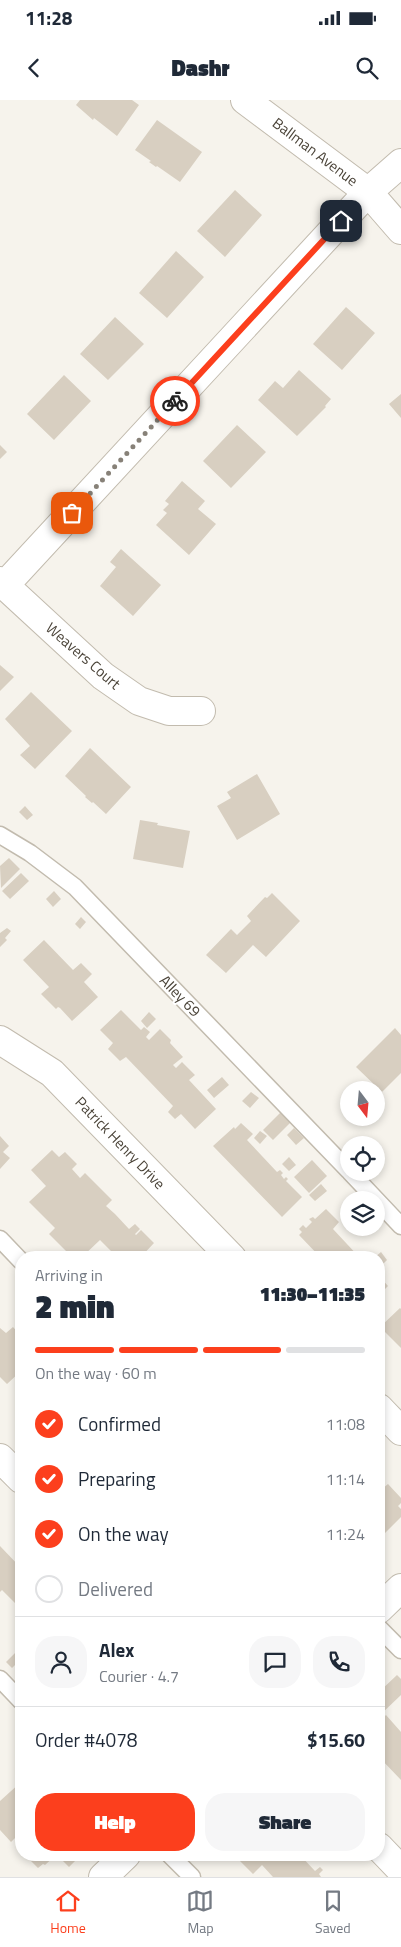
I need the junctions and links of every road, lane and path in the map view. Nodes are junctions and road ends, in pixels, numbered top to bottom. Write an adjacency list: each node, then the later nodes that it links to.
1 (245, 100): 3 (street, Ballman Avenue)
2 (401, 163): 3 (street)
3 (368, 192): 4 (street, Ballman Avenue); 5 (street)
4 (401, 230)
5 (2, 583): 6 (street, Weavers Court)
6 (201, 711)
7 (0, 835): 9 (lane, Alley 69)
8 (0, 1040): 13 (street, Patrick Henry Drive)
9 (340, 1163)
10 (358, 1181): 11 (lane, Alley 69)
11 (401, 1226)
12 (0, 1239): 14 (lane)
13 (225, 1251)
14 (15, 1255)
15 (385, 1414): 16 (street)
16 (401, 1431)
17 (0, 1458): 18 (street)
18 (15, 1473)
19 (401, 1588): 20 (street)
20 (385, 1603)
21 (385, 1634): 22 (lane)
22 (401, 1650)
23 (0, 1679): 24 (lane)
24 (15, 1695)
25 (385, 1853): 28 (street)
26 (120, 1861): 29 (street)
27 (176, 1861): 30 (lane)
28 (401, 1870)
29 (103, 1877)
30 (192, 1877)

